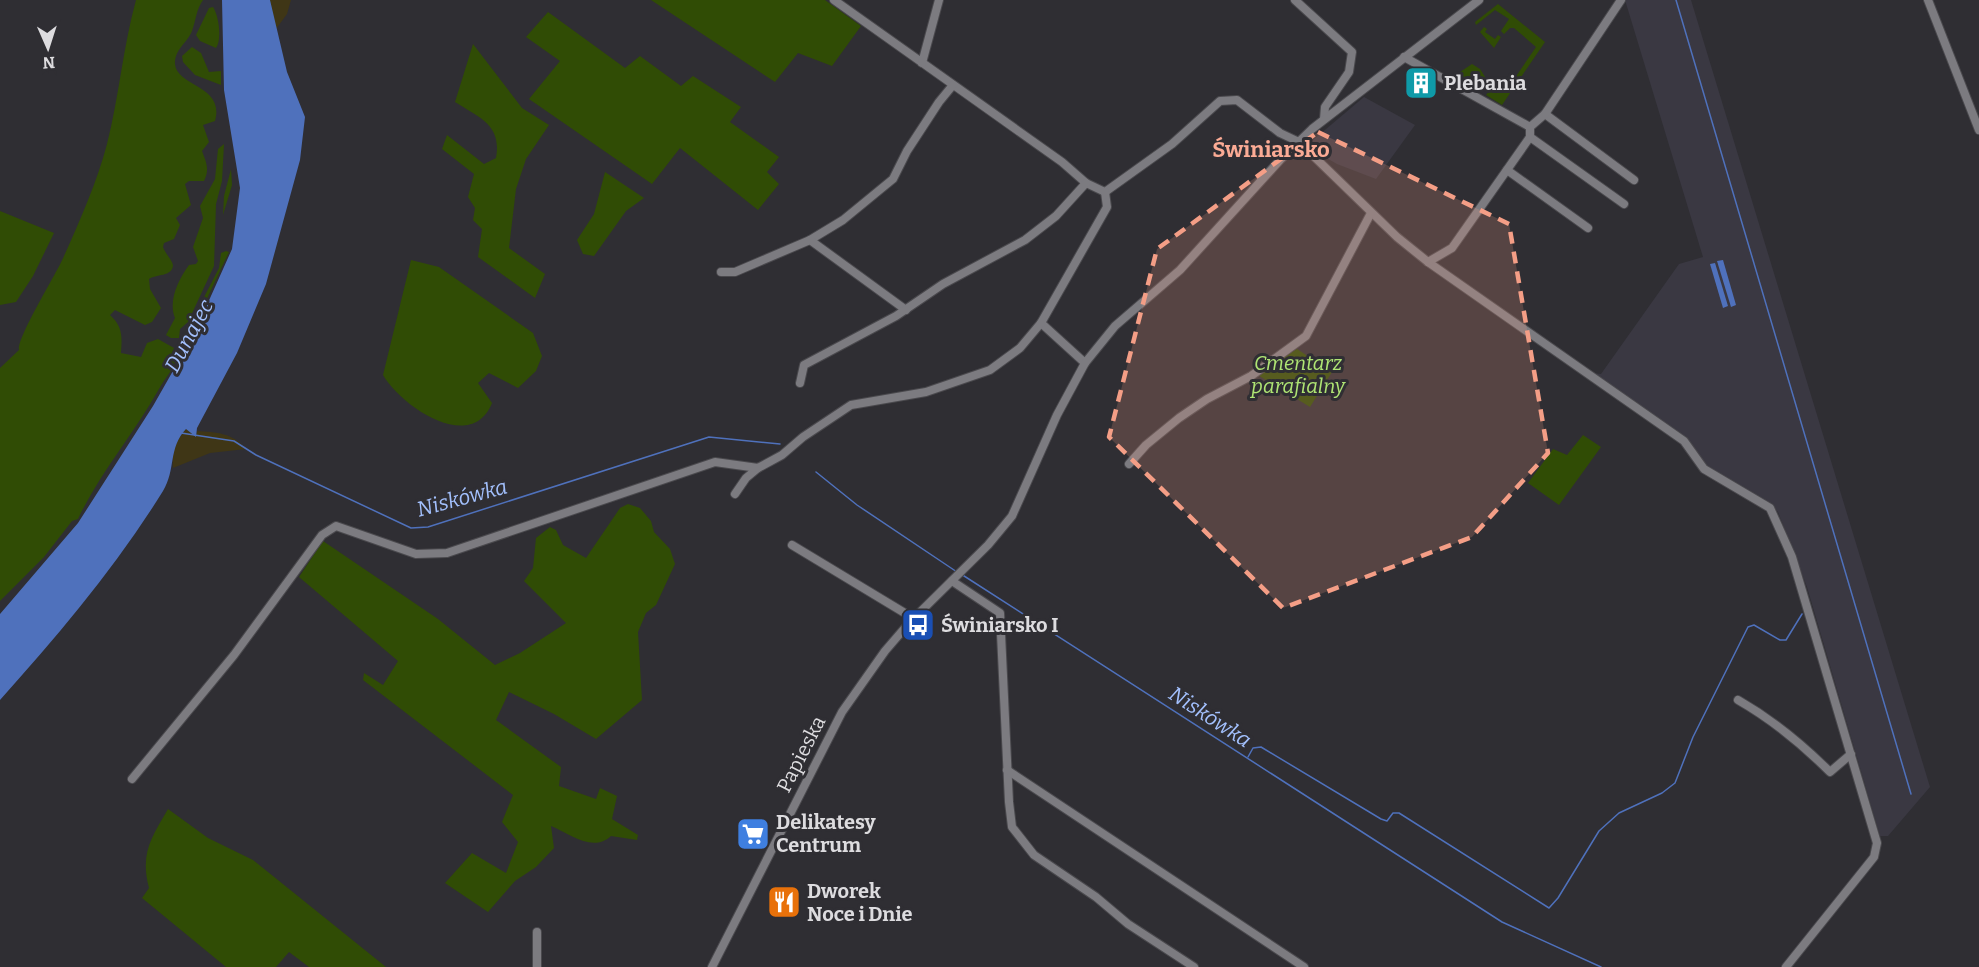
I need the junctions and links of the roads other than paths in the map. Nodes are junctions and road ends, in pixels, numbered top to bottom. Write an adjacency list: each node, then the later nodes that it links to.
1 (834, 0): 8 (street)
2 (939, 0): 8 (street)
3 (1479, 0): 7 (street, Papieska)
4 (1621, 0): 10 (street)
5 (1928, 0): 13 (street)
6 (1297, 1): 11 (street)
7 (1404, 57): 11 (street, Papieska); 12 (street)
8 (922, 63): 9 (street)
9 (953, 85): 18 (street); 23 (street)
10 (1545, 114): 12 (street); 17 (street)
11 (1324, 119): 15 (street, Papieska)
12 (1530, 127): 14 (street)
13 (1979, 130)
14 (1530, 137): 16 (street); 20 (street)
15 (1299, 142): 19 (street); 21 (street); 28 (street, Papieska)
16 (1507, 170): 22 (street); 24 (street)
17 (1634, 180)
18 (1086, 183): 19 (street); 26 (street)
19 (1105, 192): 27 (street)
20 (1624, 204)
21 (1371, 213): 24 (street); 30 (street)
22 (1588, 228)
23 (810, 240): 25 (street); 26 (street)
24 (1428, 262): 37 (street)
25 (721, 272)
26 (906, 310): 29 (street)
27 (1041, 323): 28 (street); 31 (street)
28 (1085, 363): 34 (street, Papieska)
29 (800, 383)
30 (1129, 464)
31 (758, 468): 32 (street); 39 (street)
32 (735, 494)
33 (792, 545): 35 (street)
34 (953, 580): 35 (street, Papieska); 38 (street)
35 (913, 618): 42 (street, Papieska)
36 (1738, 700): 37 (street)
37 (1851, 754): 45 (street)
38 (1007, 770): 43 (street); 44 (street)
39 (132, 779)
40 (537, 932): 41 (street)
41 (537, 967)
42 (712, 967)
43 (1194, 967)
44 (1304, 967)
45 (1786, 967)

